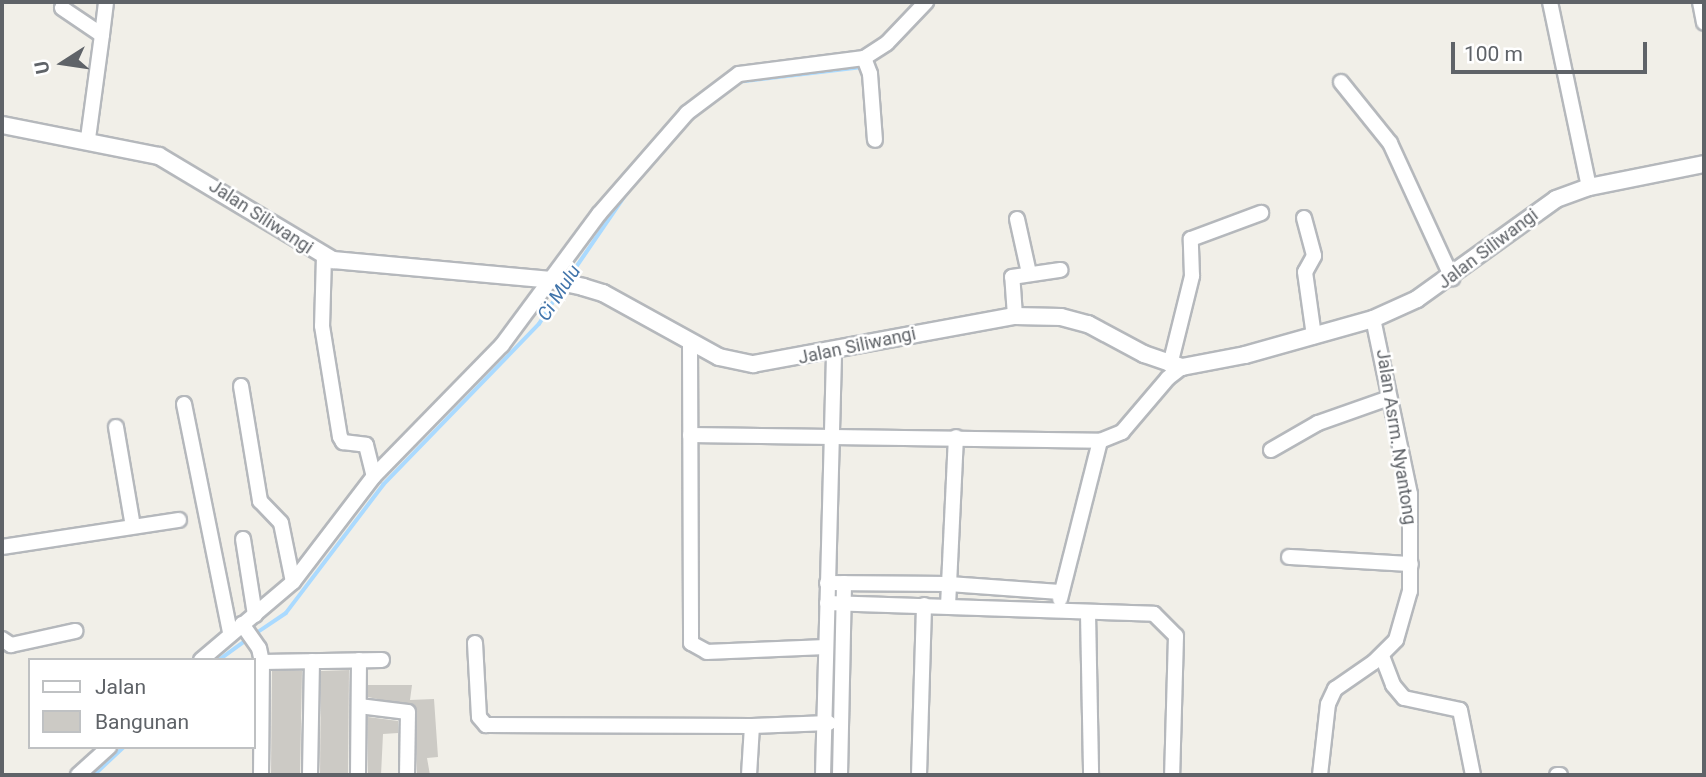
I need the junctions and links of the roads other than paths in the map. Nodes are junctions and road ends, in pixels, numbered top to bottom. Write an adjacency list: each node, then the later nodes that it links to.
1 (106, 2): 5 (street)
2 (926, 2): 6 (street)
3 (1550, 2): 12 (street)
4 (62, 8): 5 (street)
5 (102, 34): 9 (street)
6 (864, 58): 10 (street); 20 (street)
7 (1341, 82): 19 (street)
8 (2, 125): 9 (street, Jalan Siliwangi)
9 (88, 139): 16 (street, Jalan Siliwangi)
10 (875, 140)
11 (1704, 164): 12 (street, Jalan Siliwangi)
12 (1589, 187): 19 (street, Jalan Siliwangi)
13 (1261, 213): 26 (street)
14 (1304, 218): 23 (street)
15 (1017, 219): 18 (street)
16 (324, 256): 20 (street, Jalan Siliwangi); 36 (street)
17 (1060, 270): 18 (street)
18 (1030, 273): 21 (street)
19 (1452, 278): 22 (street, Jalan Siliwangi)
20 (552, 280): 24 (street, Jalan Siliwangi); 36 (street)
21 (1015, 316): 25 (street, Jalan Siliwangi); 26 (street, Jalan Siliwangi)
22 (1373, 319): 23 (street, Jalan Siliwangi); 28 (street, Jalan Asrm. Nyantong)
23 (1314, 336): 26 (street, Jalan Siliwangi)
24 (690, 343): 25 (street, Jalan Siliwangi); 31 (street)
25 (834, 349): 32 (street)
26 (1176, 366): 34 (street)
27 (241, 386): 43 (street)
28 (1389, 398): 35 (street); 42 (street, Jalan Asrm. Nyantong)
29 (184, 404): 55 (street)
30 (116, 427): 38 (street)
31 (690, 435): 32 (street); 59 (street)
32 (832, 435): 33 (street); 44 (street)
33 (956, 437): 34 (street); 46 (street)
34 (1100, 440): 47 (street)
35 (1271, 450)
36 (374, 476): 43 (street)
37 (179, 520): 38 (street)
38 (133, 526): 40 (street)
39 (243, 539): 54 (street)
40 (2, 547)
41 (1289, 557): 42 (street)
42 (1411, 564): 61 (street, Jalan Asrm. Nyantong)
43 (293, 582): 54 (street)
44 (827, 583): 45 (street); 48 (street)
45 (844, 583): 46 (street); 49 (street)
46 (949, 584): 47 (street); 51 (street)
47 (1060, 592): 52 (street)
48 (827, 603): 49 (street); 59 (street)
49 (844, 604): 50 (street); 68 (street)
50 (924, 605): 51 (street); 79 (street)
51 (948, 606): 52 (street)
52 (1059, 610): 53 (street)
53 (1088, 613): 80 (street); 81 (street)
54 (255, 615): 55 (street)
55 (239, 629): 60 (street); 62 (street)
56 (75, 631): 57 (street)
57 (2, 639)
58 (475, 643): 69 (street)
59 (825, 647): 67 (street)
60 (260, 655): 65 (street); 72 (street)
61 (1382, 656): 82 (street, Jalan Asrm. Nyantong); 83 (street)
62 (203, 658)
63 (359, 660): 64 (street); 65 (street); 66 (street)
64 (382, 660)
65 (312, 661): 73 (street)
66 (359, 706): 74 (street); 75 (street)
67 (823, 723): 68 (street); 69 (street); 77 (street)
68 (841, 723): 78 (street)
69 (752, 726): 76 (street)
70 (108, 749): 71 (street)
71 (78, 775)
72 (261, 775)
73 (310, 775)
74 (358, 775)
75 (407, 775)
76 (749, 775)
77 (822, 775)
78 (840, 775)
79 (919, 775)
80 (1091, 775)
81 (1172, 775)
82 (1320, 775)
83 (1472, 775)

